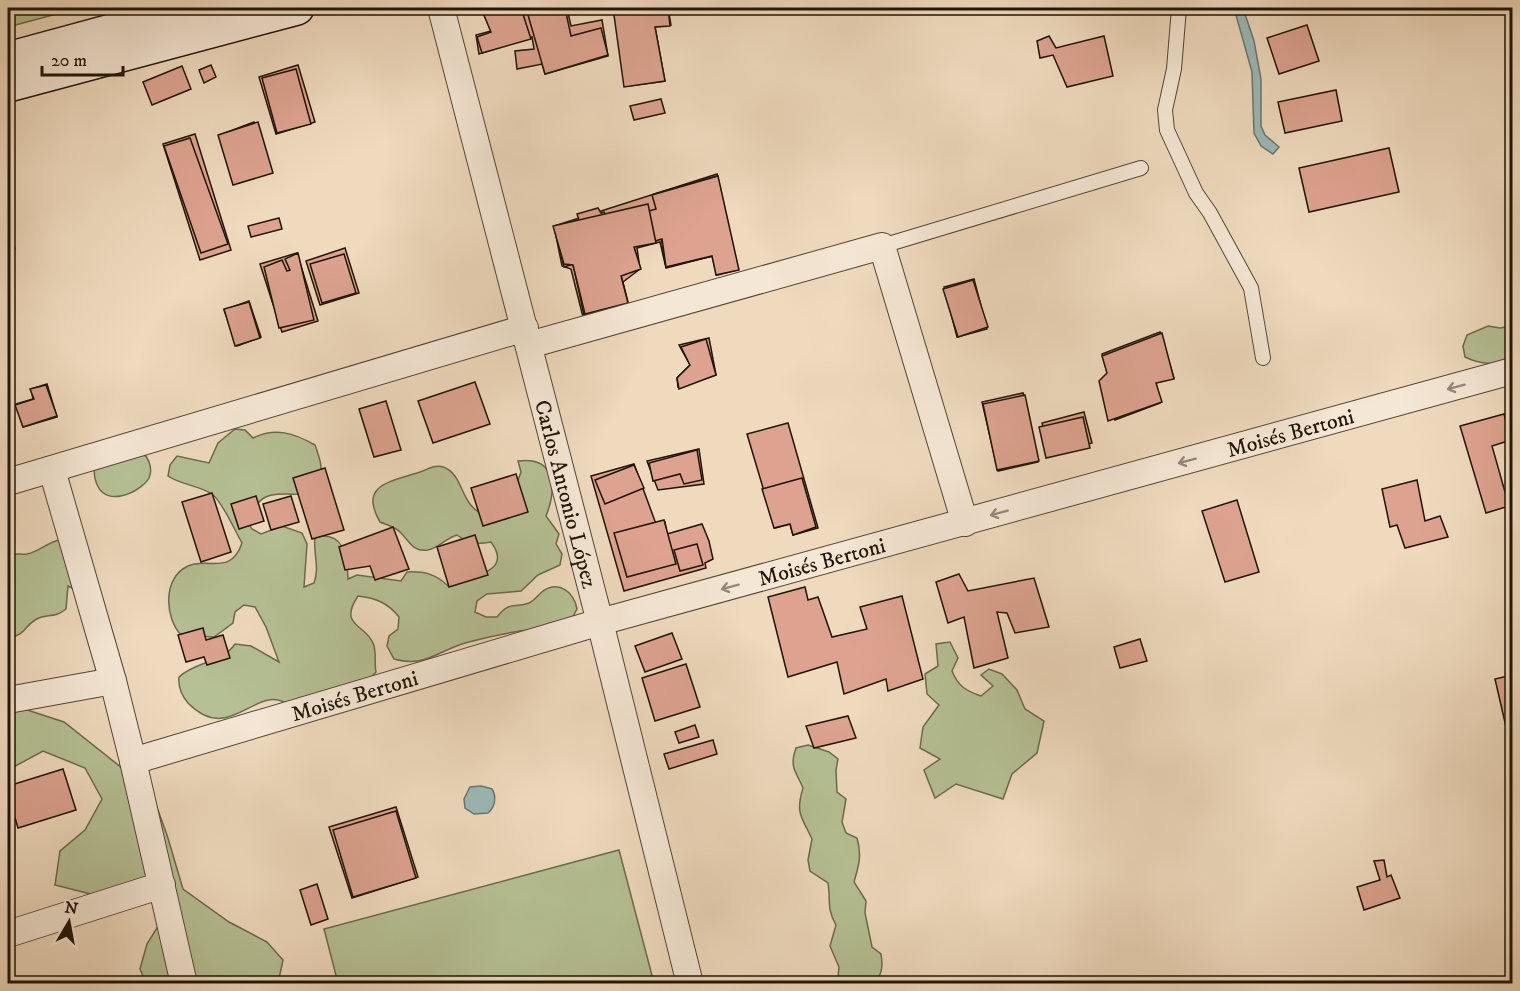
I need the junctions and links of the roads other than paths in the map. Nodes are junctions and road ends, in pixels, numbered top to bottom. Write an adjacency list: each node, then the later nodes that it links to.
1 (196, 8): 5 (main road)
2 (297, 8): 5 (main road)
3 (441, 8): 10 (street, Carlos Antonio López)
4 (1179, 8): 11 (lane)
5 (142, 26): 6 (main road); 7 (main road)
6 (8, 58)
7 (8, 85)
8 (1141, 168): 9 (lane)
9 (882, 246): 10 (street); 15 (street)
10 (527, 336): 13 (street); 16 (street, Carlos Antonio López)
11 (1263, 358)
12 (1512, 371): 15 (street, Moisés Bertoni, one-way to 15)
13 (52, 470): 14 (street); 17 (street)
14 (8, 482)
15 (965, 523): 16 (street, Moisés Bertoni, one-way to 16)
16 (600, 622): 19 (street, Moisés Bertoni); 23 (street, Carlos Antonio López)
17 (113, 681): 18 (street); 19 (street)
18 (8, 700)
19 (133, 761): 20 (street)
20 (162, 885): 21 (street); 22 (street)
21 (8, 934)
22 (184, 984)
23 (690, 984)

